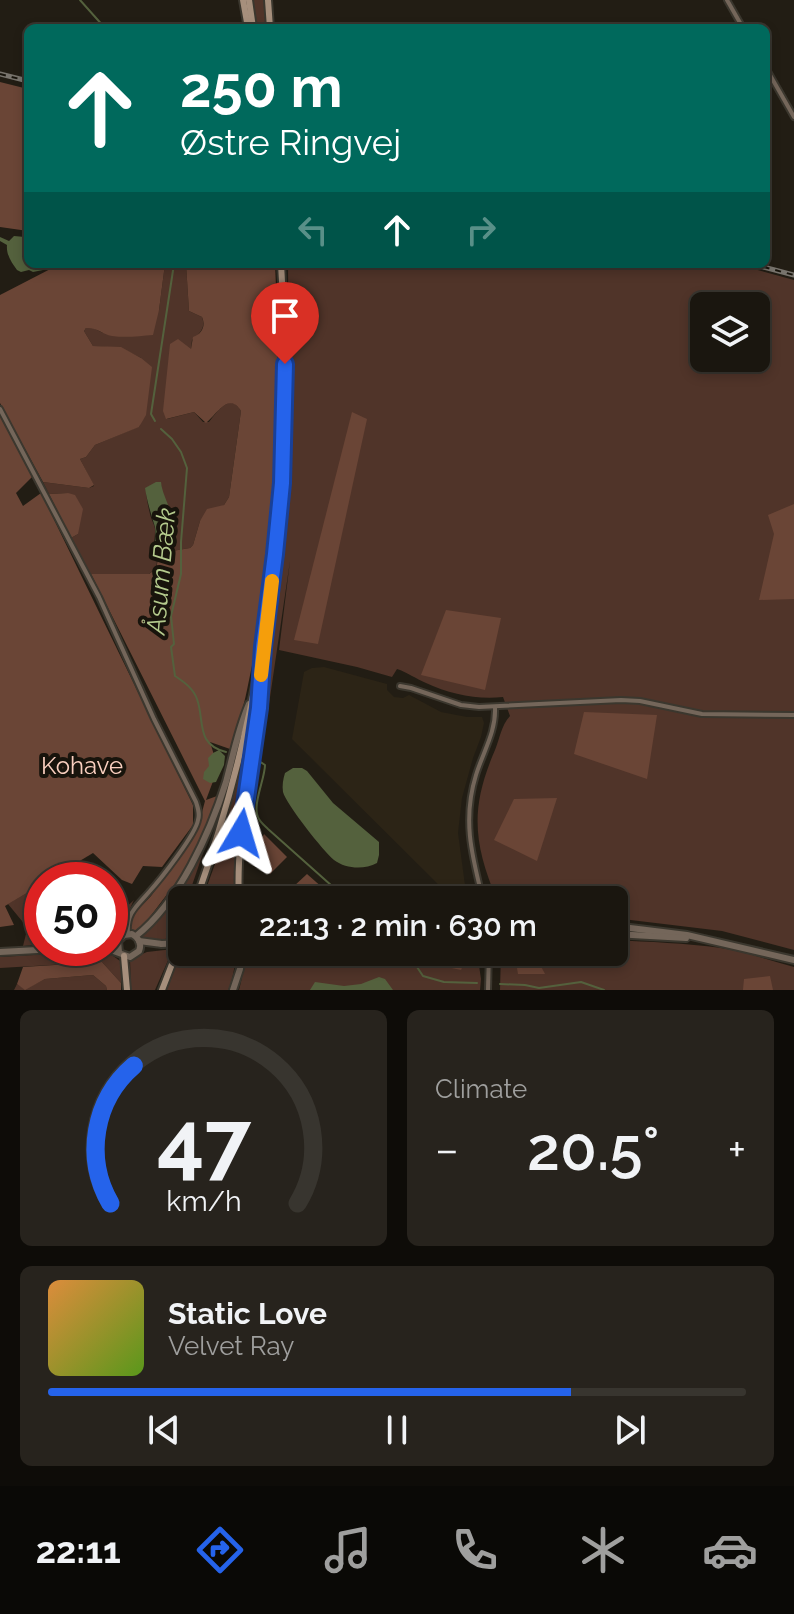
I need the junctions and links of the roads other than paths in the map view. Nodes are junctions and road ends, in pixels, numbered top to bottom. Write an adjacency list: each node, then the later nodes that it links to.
1 (246, 0): 4 (main road)
2 (268, 0): 5 (main road)
3 (727, 0): 6 (street)
4 (250, 24)
5 (270, 24)
6 (741, 24)
7 (770, 75): 8 (street)
8 (794, 117)
9 (283, 268): 11 (main road)
10 (0, 409): 19 (street)
11 (263, 647): 13 (main road); 17 (main road)
12 (400, 686): 14 (street)
13 (252, 697): 16 (main road); 23 (street)
14 (495, 708): 15 (street); 18 (street)
15 (794, 715)
16 (200, 886)
17 (239, 886)
18 (480, 886)
19 (128, 923)
20 (628, 928): 24 (street)
21 (128, 934): 23 (street)
22 (628, 935): 24 (street)
23 (138, 939): 26 (street); 28 (street)
24 (703, 939): 31 (street)
25 (168, 943): 26 (street, bridge)
26 (160, 944): 28 (street)
27 (24, 951): 29 (street)
28 (139, 951): 30 (street)
29 (0, 952)
30 (128, 955)
31 (794, 960)
32 (124, 966): 36 (main road)
33 (172, 966): 37 (main road)
34 (240, 966): 38 (street)
35 (489, 966): 39 (street)
36 (127, 990)
37 (162, 990)
38 (233, 990)
39 (488, 990)

